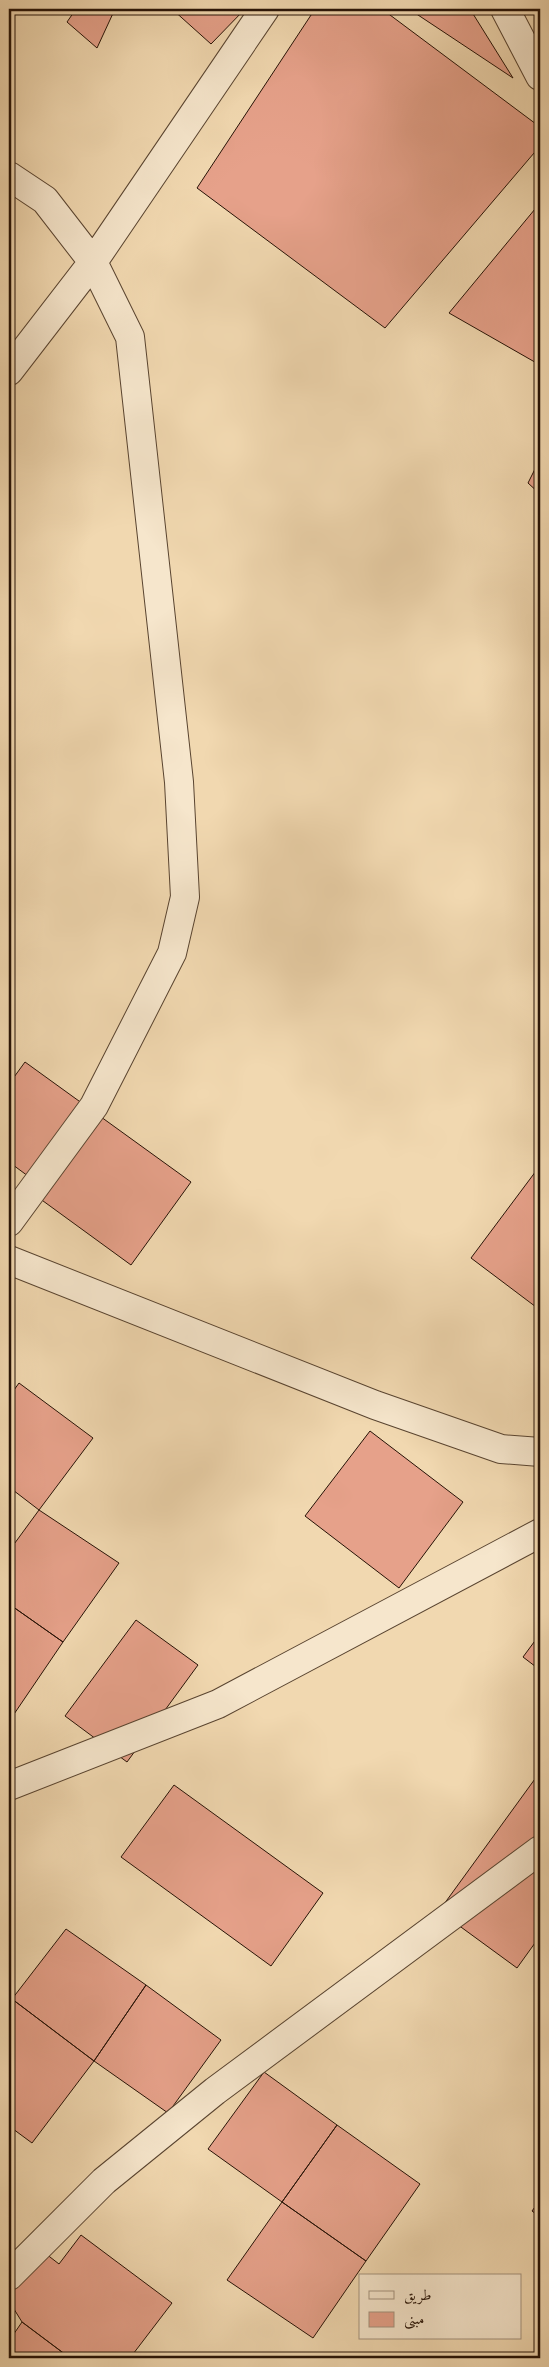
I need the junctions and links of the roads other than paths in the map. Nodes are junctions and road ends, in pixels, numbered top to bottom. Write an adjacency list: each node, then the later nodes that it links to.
1 (264, 9): 5 (street)
2 (505, 9): 3 (street)
3 (540, 76)
4 (9, 176): 5 (street)
5 (92, 262): 6 (street); 7 (street)
6 (9, 371)
7 (9, 1222)
8 (9, 1260): 9 (street)
9 (540, 1452)
10 (540, 1533): 11 (street)
11 (9, 1786)
12 (540, 1850): 13 (street)
13 (9, 2276)

